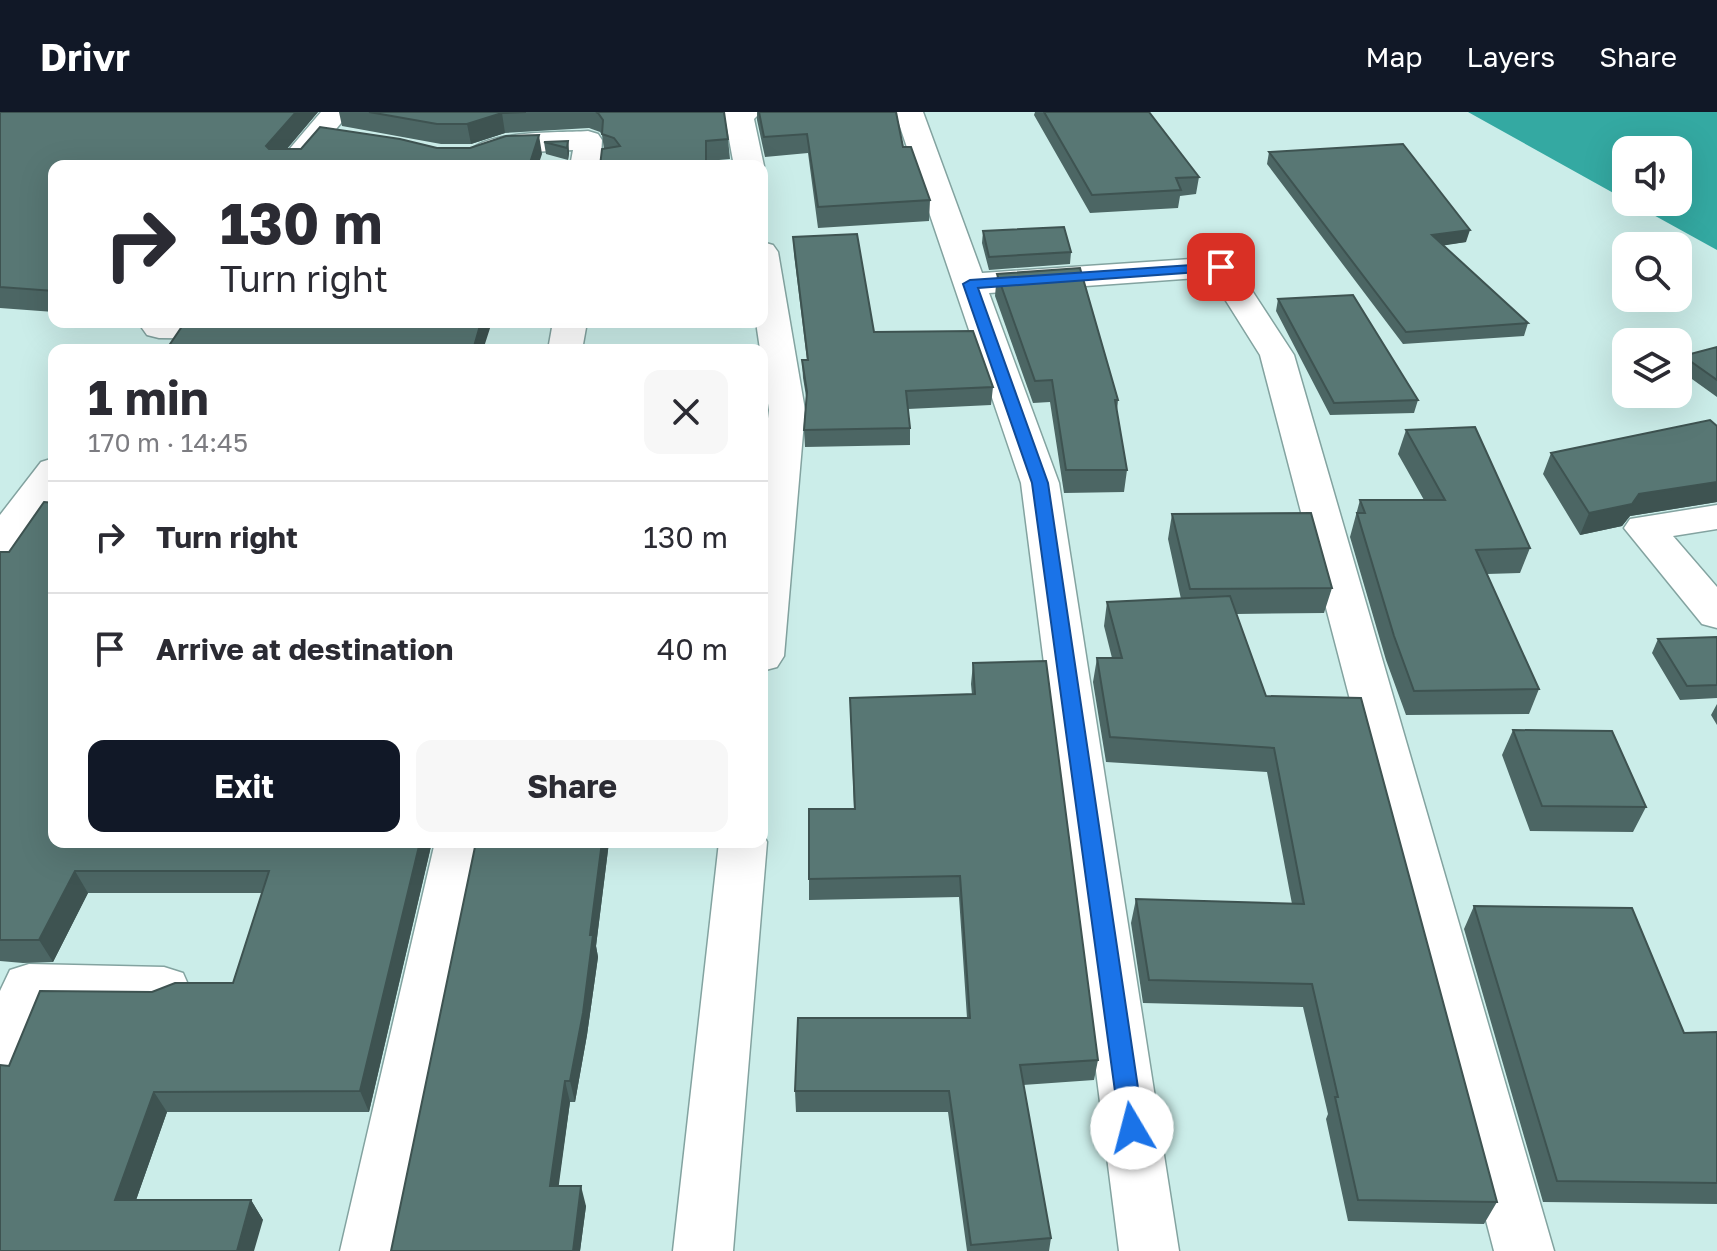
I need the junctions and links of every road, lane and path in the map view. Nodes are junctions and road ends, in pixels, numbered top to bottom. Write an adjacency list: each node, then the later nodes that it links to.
1 (747, 112): 7 (street)
2 (909, 112): 8 (street)
3 (341, 125): 5 (street)
4 (452, 156): 6 (street)
5 (295, 160)
6 (586, 160)
7 (748, 160)
8 (970, 284): 23 (street); 24 (street)
9 (768, 290): 15 (street)
10 (278, 329): 11 (street)
11 (156, 333)
12 (48, 478): 14 (street)
13 (1717, 517): 16 (street)
14 (0, 543)
15 (768, 597)
16 (1717, 614)
17 (458, 848): 21 (street)
18 (742, 848): 22 (street)
19 (164, 989): 20 (street)
20 (0, 1046)
21 (370, 1251)
22 (703, 1251)
23 (1149, 1251)
24 (1524, 1251)

